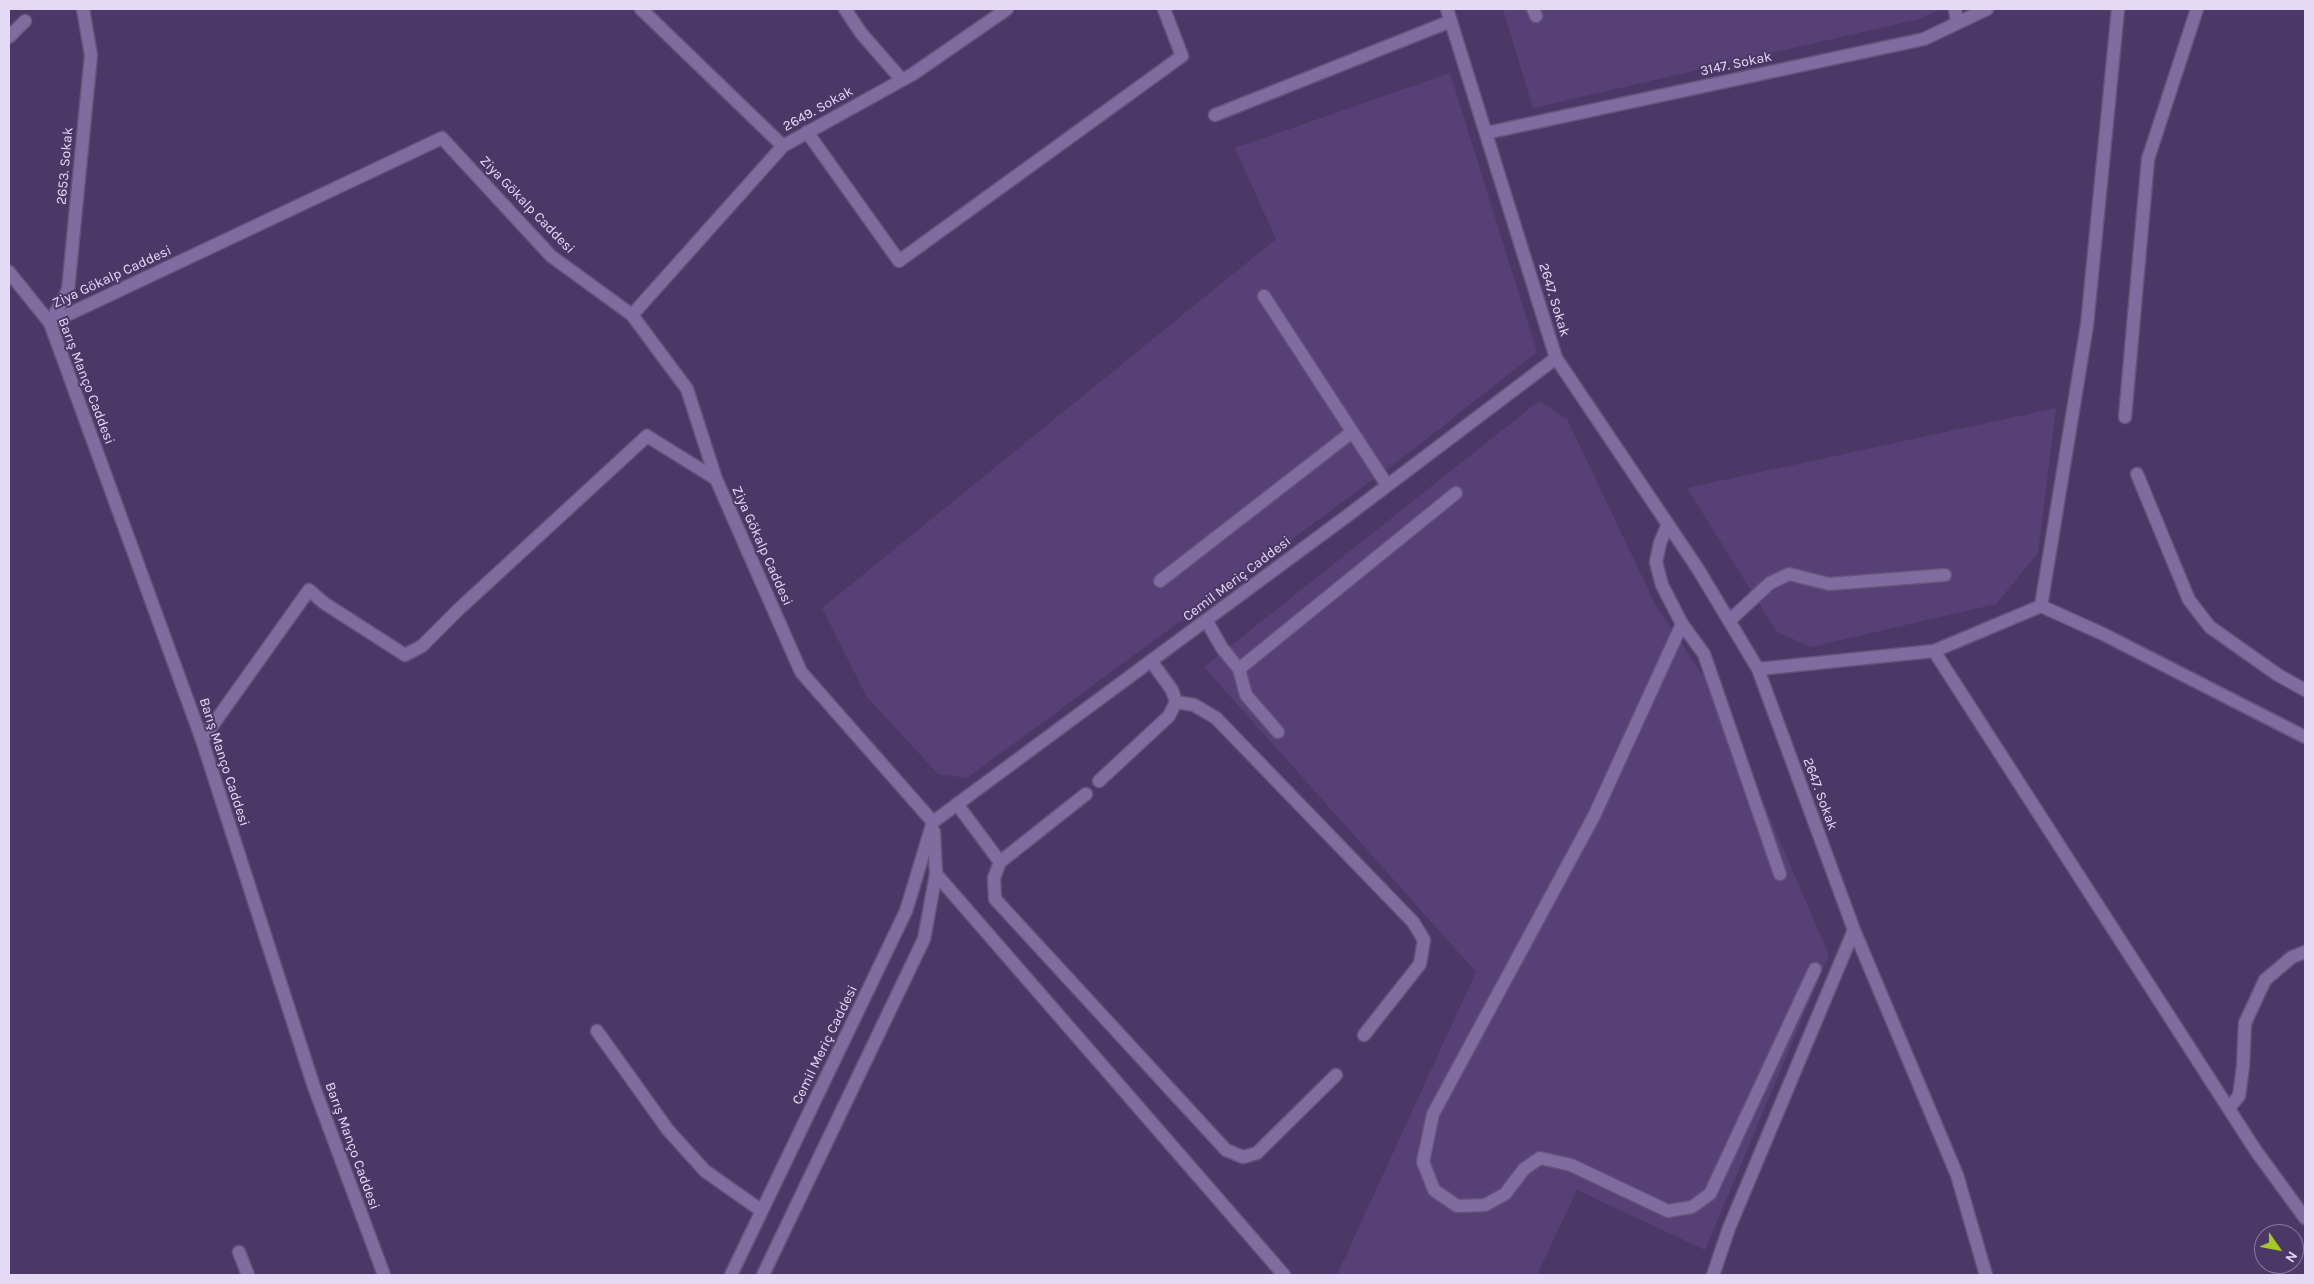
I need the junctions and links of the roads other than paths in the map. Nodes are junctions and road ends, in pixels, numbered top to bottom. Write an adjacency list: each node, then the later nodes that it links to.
1 (83, 9): 22 (street, 2653. Sokak)
2 (641, 9): 18 (street)
3 (845, 9): 14 (street)
4 (1007, 9): 14 (street, 2649. Sokak)
5 (1164, 9): 16 (street)
6 (1955, 9): 12 (street)
7 (1987, 9): 12 (street, 3147. Sokak)
8 (2118, 9): 33 (street)
9 (2197, 9): 24 (street)
10 (1449, 15): 15 (street); 17 (street, 2647. Sokak)
11 (25, 21): 13 (street)
12 (1957, 23): 17 (street, 3147. Sokak)
13 (9, 37)
14 (902, 80): 16 (street, 2649. Sokak)
15 (1215, 115)
16 (808, 132): 18 (street, 2649. Sokak)
17 (1486, 134): 23 (street, 2647. Sokak)
18 (783, 146): 21 (street, 2649. Sokak)
19 (9, 272): 22 (street, Barış Manço Caddesi)
20 (1264, 296): 25 (street)
21 (632, 315): 22 (street, Ziya Gökalp Caddesi); 27 (street, Ziya Gökalp Caddesi)
22 (50, 323): 45 (street, Barış Manço Caddesi)
23 (1556, 358): 28 (street, Cemil Meriç Caddesi); 30 (street, 2647. Sokak)
24 (2124, 417)
25 (1352, 432): 28 (street); 32 (street)
26 (2138, 474): 41 (street)
27 (716, 479): 45 (street); 49 (street, Ziya Gökalp Caddesi)
28 (1387, 486): 34 (street, Cemil Meriç Caddesi)
29 (1456, 493): 40 (street)
30 (1668, 524): 35 (street, 2647. Sokak); 36 (street)
31 (1945, 575): 35 (street)
32 (1160, 581)
33 (2041, 606): 37 (street); 44 (street)
34 (1206, 620): 38 (street, Cemil Meriç Caddesi); 40 (street)
35 (1729, 621): 39 (street, 2647. Sokak)
36 (1682, 624): 52 (street); 55 (street)
37 (1934, 651): 39 (street); 59 (street)
38 (1151, 661): 42 (street); 48 (street, Cemil Meriç Caddesi)
39 (1758, 669): 53 (street, 2647. Sokak)
40 (1239, 670): 43 (street)
41 (2305, 690)
42 (1176, 702): 46 (street); 57 (street)
43 (1278, 732)
44 (2305, 737)
45 (202, 740): 65 (street, Barış Manço Caddesi)
46 (1099, 781)
47 (1086, 794): 50 (street)
48 (957, 804): 49 (street, Cemil Meriç Caddesi); 50 (street)
49 (933, 822): 51 (street); 60 (street, Cemil Meriç Caddesi)
50 (1000, 862): 58 (street)
51 (936, 874): 63 (street); 67 (street)
52 (1780, 874)
53 (1854, 930): 68 (street); 69 (street, 2647. Sokak)
54 (2305, 952): 59 (street)
55 (1815, 969)
56 (597, 1031): 60 (street)
57 (1364, 1036)
58 (1336, 1075)
59 (2228, 1108): 61 (street)
60 (762, 1211): 66 (street, Cemil Meriç Caddesi)
61 (2305, 1218)
62 (239, 1252): 64 (street)
63 (769, 1272)
64 (248, 1275)
65 (384, 1275)
66 (731, 1275)
67 (1284, 1275)
68 (1713, 1275)
69 (1986, 1275)

